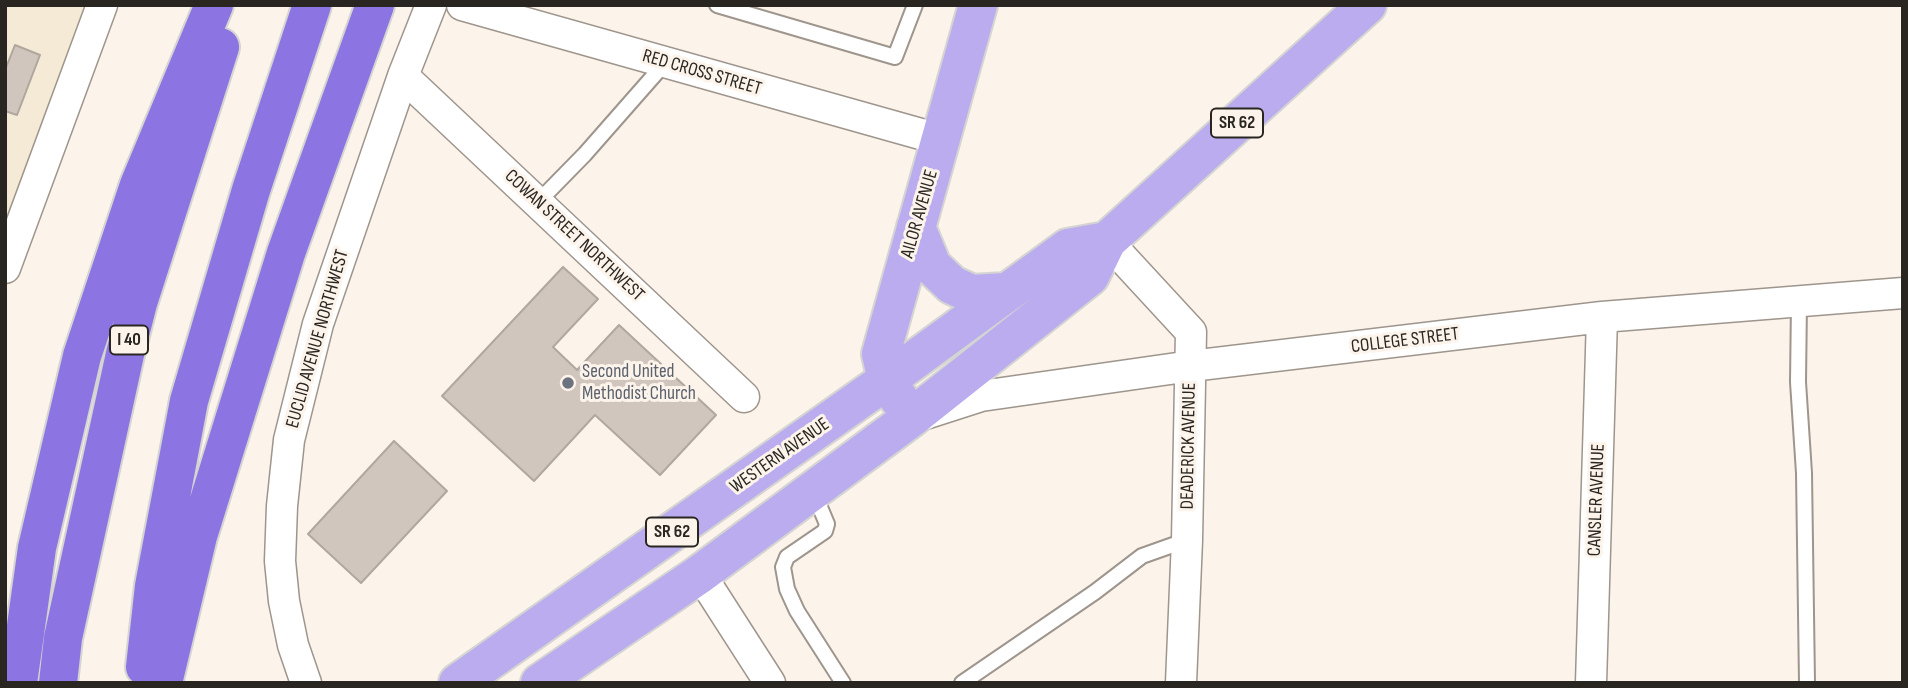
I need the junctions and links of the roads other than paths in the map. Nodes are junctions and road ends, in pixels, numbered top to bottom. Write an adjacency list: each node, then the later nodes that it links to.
1 (102, 5): 18 (street)
2 (214, 5): 31 (highway)
3 (234, 5): 23 (highway, I 40)
4 (312, 5): 34 (highway)
5 (375, 5): 35 (highway)
6 (431, 5): 13 (street, EUCLID AVENUE NORTHWEST)
7 (463, 5): 12 (street, RED CROSS STREET)
8 (718, 5): 9 (lane)
9 (915, 5)
10 (978, 5): 14 (main road, AILOR AVENUE)
11 (1367, 5): 17 (main road, SR 62)
12 (664, 63): 14 (street, RED CROSS STREET); 15 (lane)
13 (402, 76): 15 (street, COWAN STREET NORTHWEST); 36 (street, EUCLID AVENUE NORTHWEST)
14 (942, 140): 16 (main road, AILOR AVENUE)
15 (538, 202): 26 (street, COWAN STREET NORTHWEST)
16 (916, 227): 19 (main road); 25 (main road, AILOR AVENUE)
17 (1107, 241): 19 (main road, WESTERN AVENUE / SR 62); 24 (street, DEADERICK AVENUE); 27 (main road, SR 62)
18 (5, 268)
19 (1006, 292): 25 (main road, WESTERN AVENUE / SR 62)
20 (1903, 293): 21 (street, COLLEGE STREET)
21 (1799, 302): 22 (street, COLLEGE STREET); 44 (lane)
22 (1602, 317): 24 (street, COLLEGE STREET); 43 (street, CANSLER AVENUE)
23 (125, 354): 32 (highway); 33 (highway, I 40)
24 (1191, 366): 27 (street, COLLEGE STREET); 29 (street, DEADERICK AVENUE)
25 (887, 380): 27 (main road, AILOR AVENUE); 37 (main road, WESTERN AVENUE / SR 62)
26 (744, 397)
27 (911, 418): 28 (main road, SR 62)
28 (813, 489): 30 (main road, SR 62); 40 (lane)
29 (1187, 540): 41 (lane); 42 (street, DEADERICK AVENUE)
30 (699, 574): 38 (main road, SR 62); 39 (street)
31 (18, 683)
32 (37, 683)
33 (58, 683)
34 (144, 683)
35 (163, 683)
36 (306, 683)
37 (457, 683)
38 (540, 683)
39 (770, 683)
40 (843, 683)
41 (962, 683)
42 (1181, 683)
43 (1591, 683)
44 (1807, 683)

